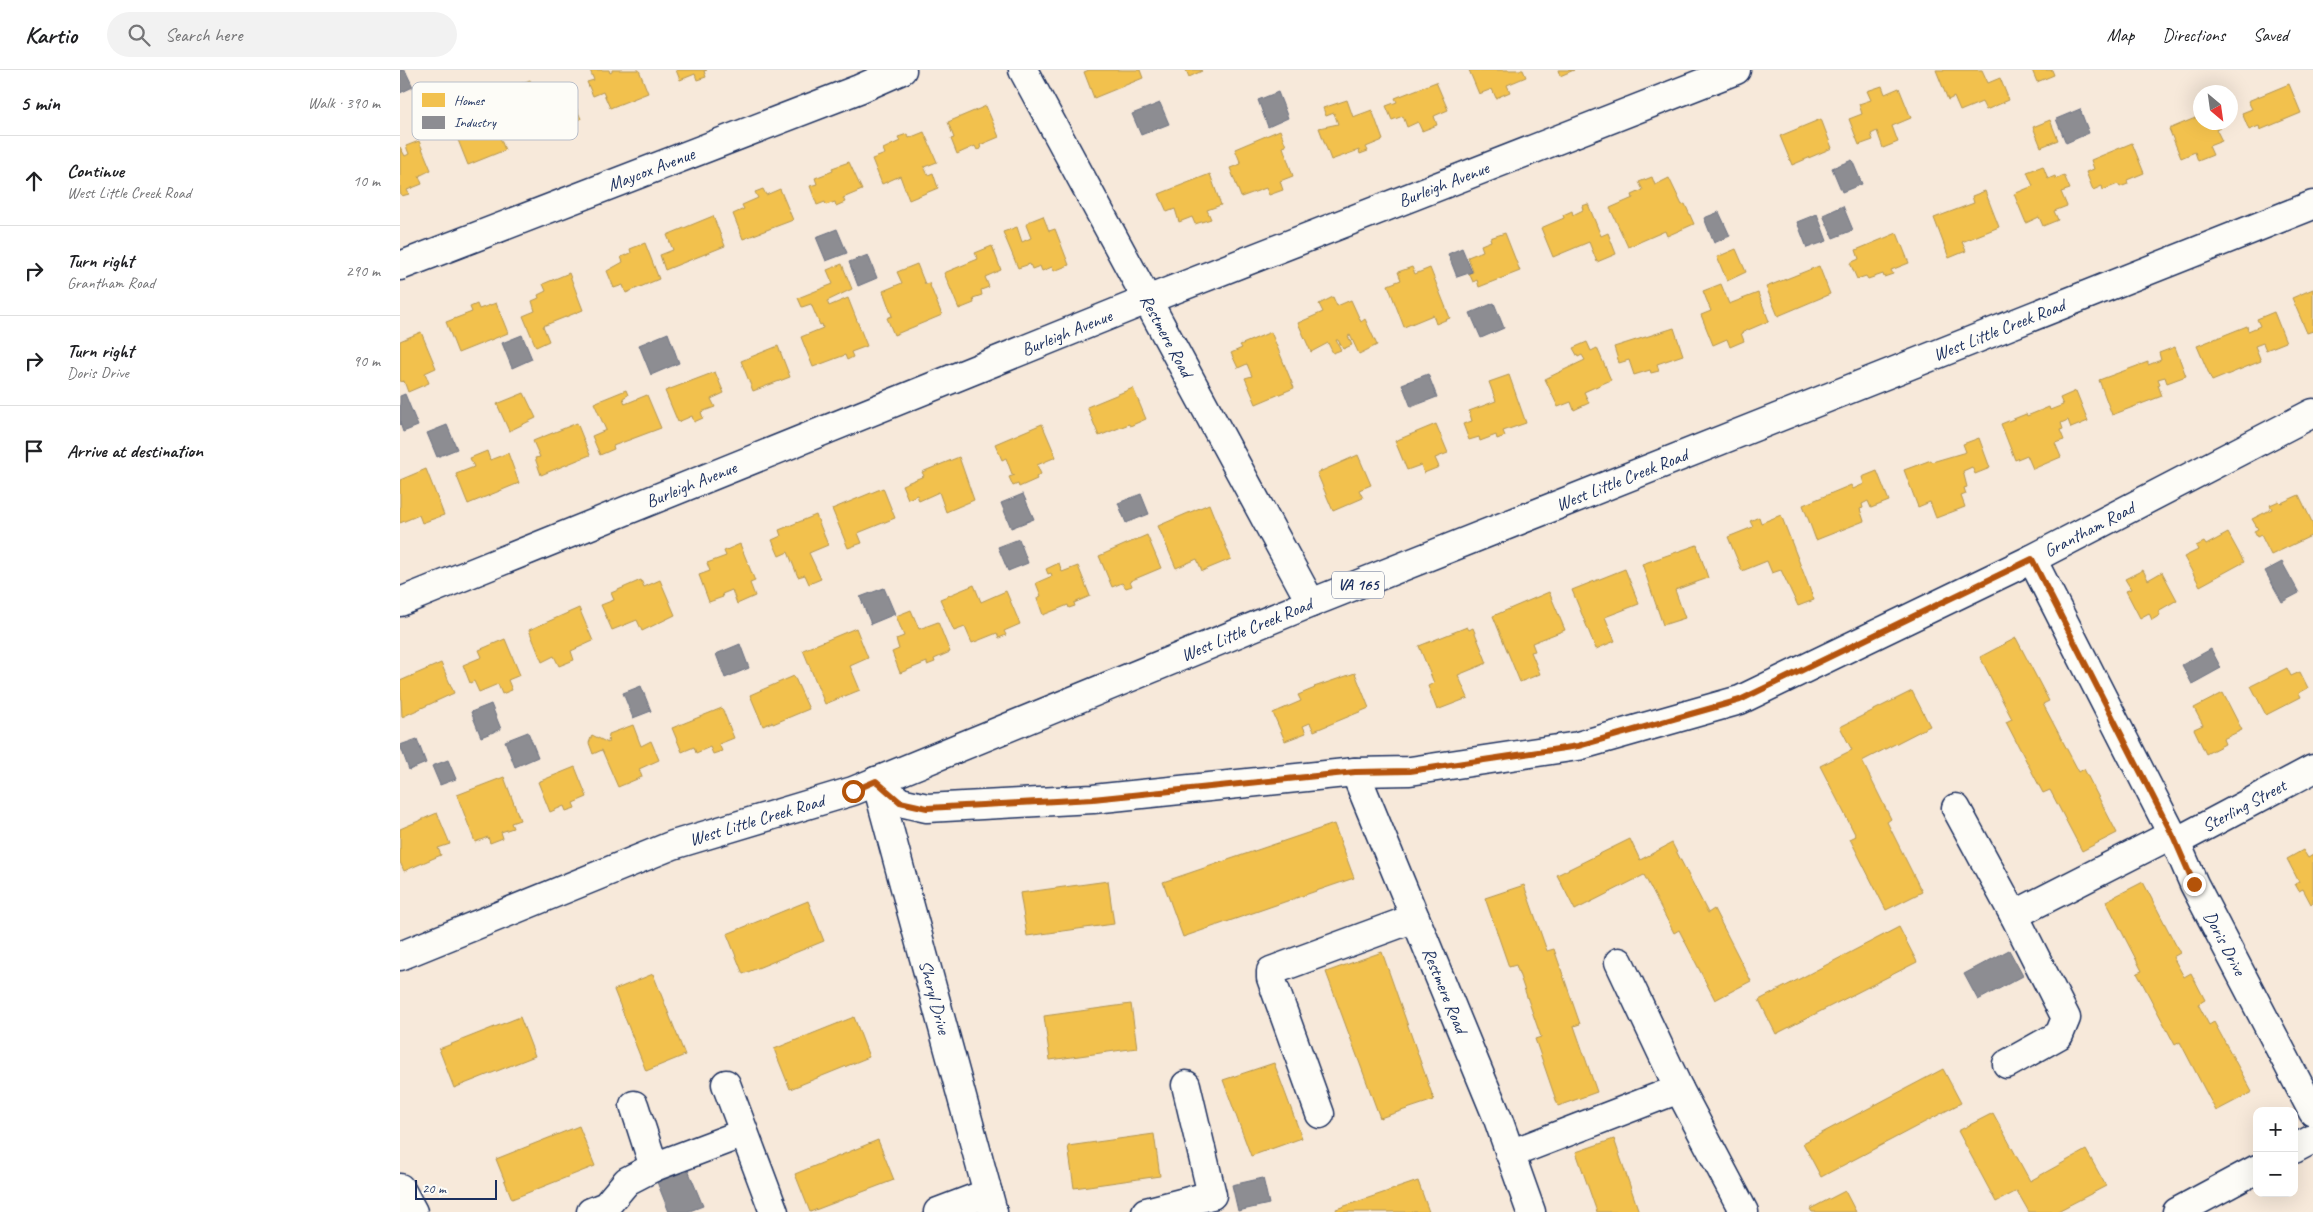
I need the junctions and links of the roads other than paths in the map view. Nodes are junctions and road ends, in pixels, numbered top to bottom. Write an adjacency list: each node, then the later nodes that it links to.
1 (902, 70): 5 (street, Maycox Avenue)
2 (1023, 70): 6 (street, Restmere Road)
3 (1736, 70): 6 (street, Burleigh Avenue)
4 (2313, 205): 10 (street, West Little Creek Road / VA 165)
5 (400, 266)
6 (1147, 300): 9 (street, Burleigh Avenue); 10 (street, Restmere Road)
7 (2313, 413): 8 (street, Grantham Road)
8 (2032, 559): 12 (street, Grantham Road); 15 (street, Doris Drive)
9 (400, 602)
10 (1311, 603): 13 (street, West Little Creek Road / VA 165)
11 (2313, 769): 15 (street, Sterling Street)
12 (1355, 772): 13 (street, Grantham Road); 17 (street, Restmere Road)
13 (876, 781): 18 (street, West Little Creek Road / VA 165); 34 (street, Sheryl Drive)
14 (1956, 808): 16 (street)
15 (2174, 838): 16 (street, Sterling Street); 25 (street, Doris Drive)
16 (2014, 915): 20 (street)
17 (1415, 918): 26 (street); 30 (street, Restmere Road)
18 (400, 956)
19 (1619, 962): 23 (street)
20 (2007, 1064)
21 (726, 1084): 27 (street)
22 (1186, 1085): 35 (street)
23 (1679, 1089): 30 (street); 42 (street)
24 (634, 1105): 31 (street)
25 (2313, 1112)
26 (1320, 1114)
27 (744, 1133): 31 (street); 38 (street)
28 (2313, 1138): 29 (street)
29 (2298, 1147)
30 (1510, 1154): 41 (street, Restmere Road)
31 (654, 1167): 37 (street)
32 (2253, 1171): 43 (street)
33 (400, 1188): 36 (street)
34 (990, 1203): 39 (street)
35 (1185, 1207): 40 (street)
36 (413, 1212)
37 (591, 1212)
38 (774, 1212)
39 (938, 1212)
40 (1146, 1212)
41 (1531, 1212)
42 (1744, 1212)
43 (2176, 1212)

